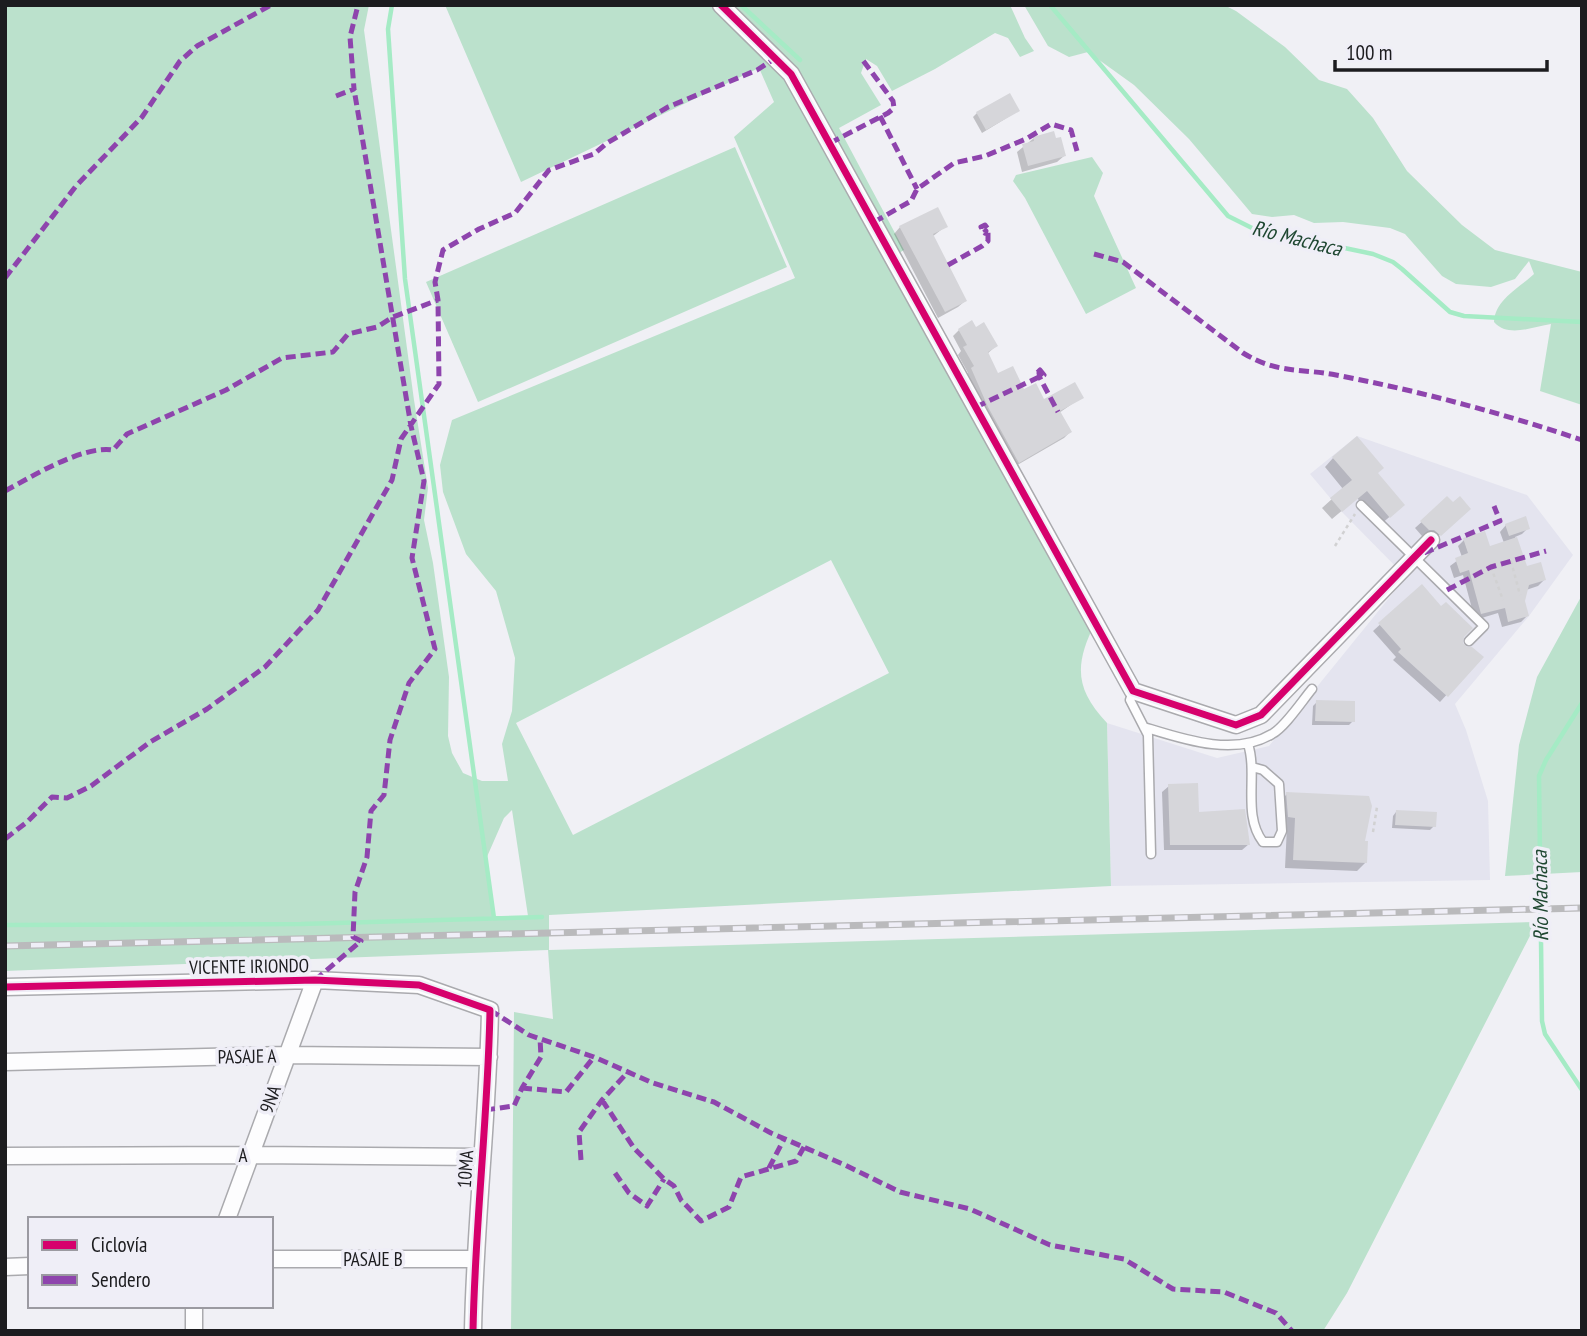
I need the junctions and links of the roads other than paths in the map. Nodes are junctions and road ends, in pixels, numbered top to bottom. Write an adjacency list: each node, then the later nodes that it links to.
1 (721, 5): 7 (street)
2 (1361, 505): 4 (lane)
3 (1431, 540): 4 (street)
4 (1414, 557): 5 (lane); 7 (street)
5 (1469, 641)
6 (1312, 689): 9 (lane)
7 (1133, 691): 8 (lane)
8 (1144, 727): 9 (lane); 11 (lane)
9 (1248, 744): 10 (lane)
10 (1252, 767): 10 (lane)
11 (1151, 855)
12 (315, 980): 13 (street, VICENTE IRIONDO); 14 (street, VICENTE IRIONDO); 15 (street, 9NA)
13 (5, 987)
14 (490, 1010): 16 (street, 10MA)
15 (286, 1055): 16 (street, PASAJE A); 17 (street, PASAJE A); 18 (street, 9NA)
16 (489, 1057): 20 (street, 10MA)
17 (5, 1062)
18 (250, 1155): 19 (street, A); 20 (street, A); 21 (street, 9NA)
19 (5, 1156)
20 (482, 1157): 23 (street, 10MA)
21 (228, 1217)
22 (273, 1259): 23 (street, PASAJE B)
23 (474, 1259): 28 (street, 10MA)
24 (28, 1266): 25 (street)
25 (5, 1267)
26 (194, 1308): 27 (street)
27 (194, 1331)
28 (473, 1331)

